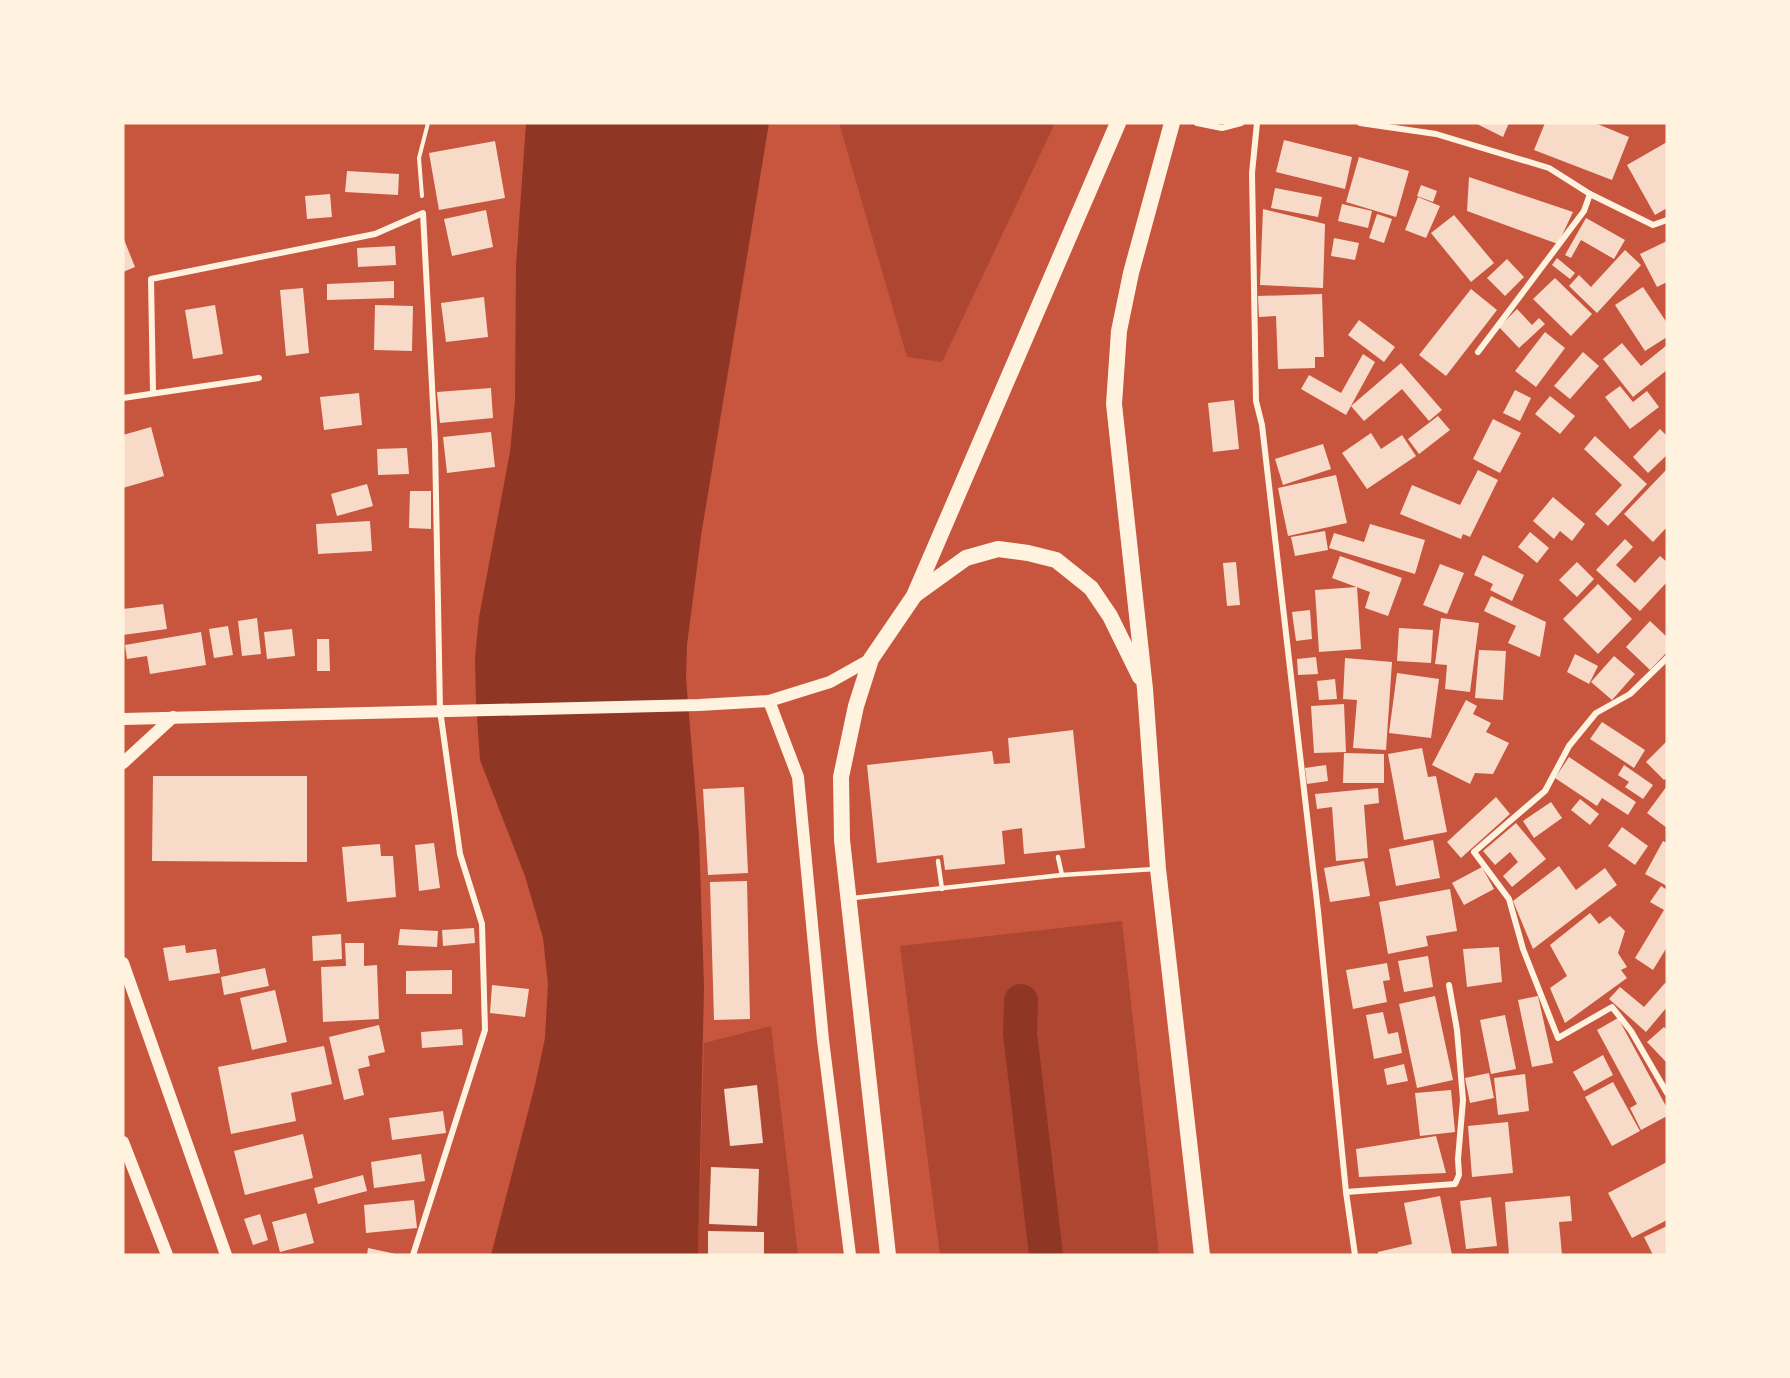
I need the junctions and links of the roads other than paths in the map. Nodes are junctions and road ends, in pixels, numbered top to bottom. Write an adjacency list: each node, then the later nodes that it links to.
1 (1118, 123): 13 (highway)
2 (1172, 123): 16 (highway)
3 (1197, 123): 4 (street)
4 (1241, 123)
5 (1257, 123): 32 (street)
6 (1360, 123): 7 (street)
7 (1590, 194): 8 (street); 9 (street)
8 (1667, 220)
9 (1479, 352)
10 (259, 378): 11 (street)
11 (153, 392): 12 (street); 18 (street)
12 (123, 398)
13 (914, 596): 15 (highway); 16 (highway)
14 (1667, 658): 30 (street)
15 (871, 659): 17 (main road); 27 (highway)
16 (1145, 689): 24 (highway)
17 (769, 701): 18 (main road); 36 (main road)
18 (440, 710): 19 (main road); 35 (street)
19 (172, 717): 20 (main road); 21 (main road)
20 (123, 719)
21 (123, 764)
22 (1058, 857): 25 (lane)
23 (938, 861): 26 (lane)
24 (1158, 869): 25 (lane); 38 (highway)
25 (1062, 875): 26 (lane)
26 (942, 889): 27 (lane)
27 (850, 899): 37 (highway)
28 (123, 963): 34 (main road)
29 (1449, 985): 32 (street)
30 (1667, 1093)
31 (123, 1142): 33 (main road)
32 (1346, 1192): 39 (street)
33 (167, 1255)
34 (226, 1255)
35 (413, 1255)
36 (850, 1255)
37 (888, 1255)
38 (1202, 1255)
39 (1355, 1255)

